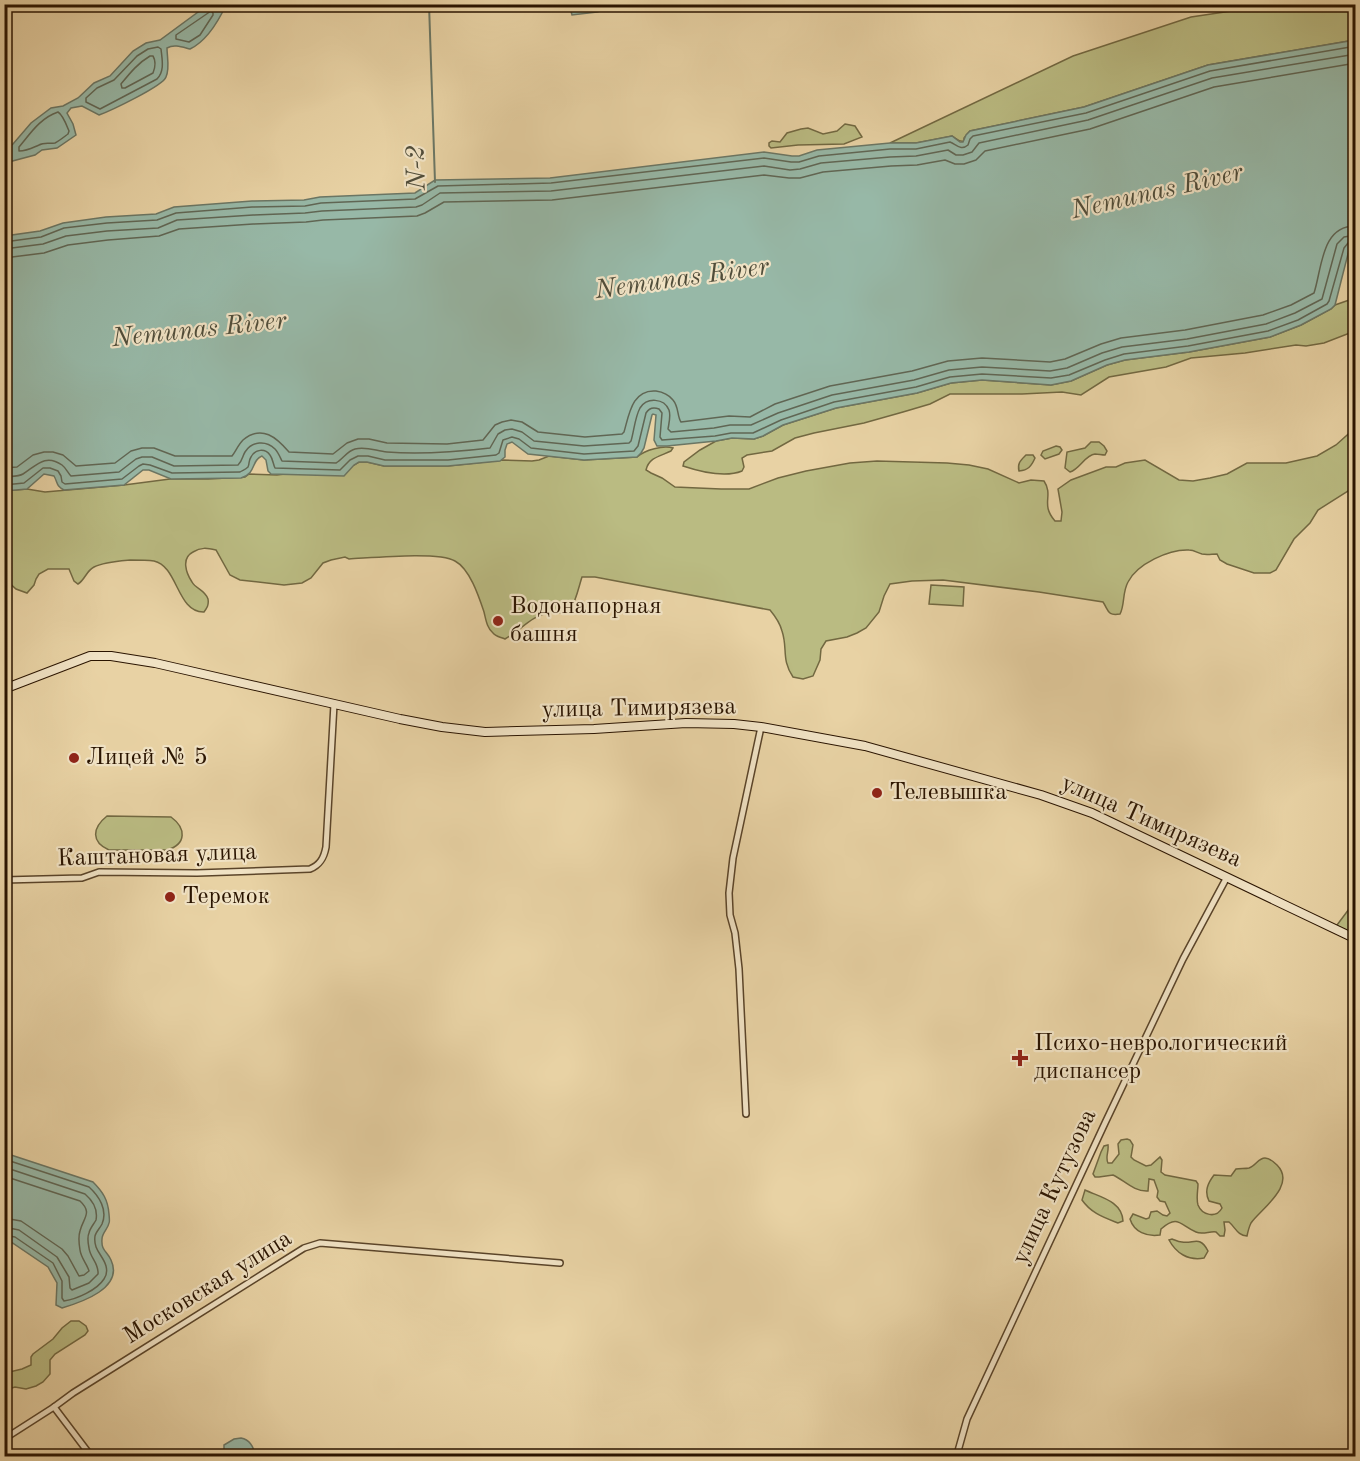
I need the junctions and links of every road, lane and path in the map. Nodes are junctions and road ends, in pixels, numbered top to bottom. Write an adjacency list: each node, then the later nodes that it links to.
1 (4, 689): 2 (main road, улица Тимирязева)
2 (334, 704): 3 (main road, улица Тимирязева); 5 (street, Каштановая улица)
3 (761, 727): 4 (main road, улица Тимирязева); 7 (street)
4 (1227, 877): 6 (main road, улица Тимирязева); 11 (street, улица Кутузова)
5 (4, 880)
6 (1356, 939)
7 (746, 1114)
8 (560, 1263): 9 (street, Московская улица)
9 (54, 1407): 10 (street, Московская улица); 12 (street)
10 (4, 1438)
11 (958, 1451)
12 (91, 1456)

